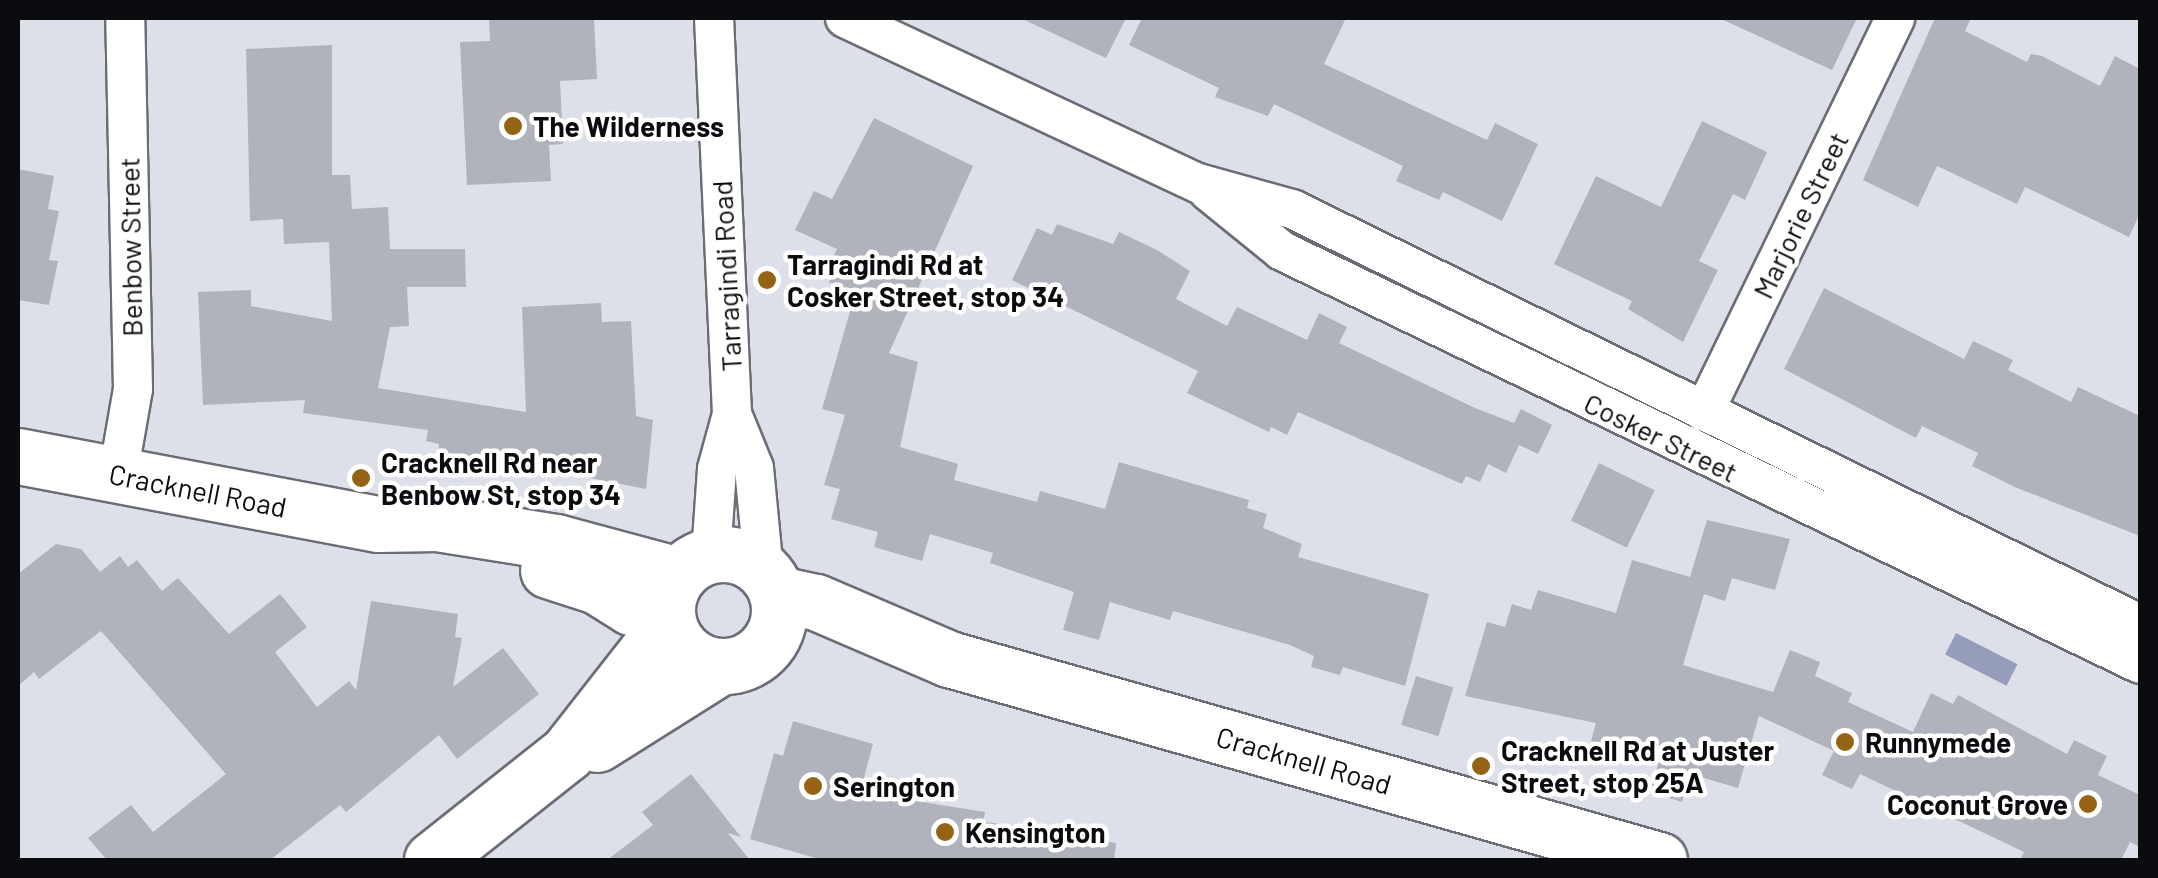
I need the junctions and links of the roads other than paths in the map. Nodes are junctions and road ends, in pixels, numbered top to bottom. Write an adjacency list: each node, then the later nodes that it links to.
1 (125, 18): 9 (street, Benbow Street)
2 (714, 18): 7 (street, Tarragindi Road)
3 (845, 18): 5 (street, Cosker Street)
4 (1895, 18): 6 (street, Marjorie Street)
5 (1198, 183): 6 (street, Cosker Street); 15 (street, Cosker Street)
6 (1704, 412): 12 (street, Cosker Street)
7 (732, 414): 10 (street, Tarragindi Road); 11 (street, Tarragindi Road)
8 (18, 456): 9 (street, Cracknell Road)
9 (118, 474): 11 (street, Cracknell Road)
10 (771, 583): 11 (street); 13 (street); 14 (street, Cracknell Road)
11 (681, 592): 13 (street); 16 (street)
12 (2140, 624)
13 (743, 658): 14 (street, Cracknell Road); 16 (street)
14 (949, 660): 18 (street, Cracknell Road)
15 (2140, 664)
16 (566, 753): 17 (street)
17 (432, 860)
18 (1659, 860)

